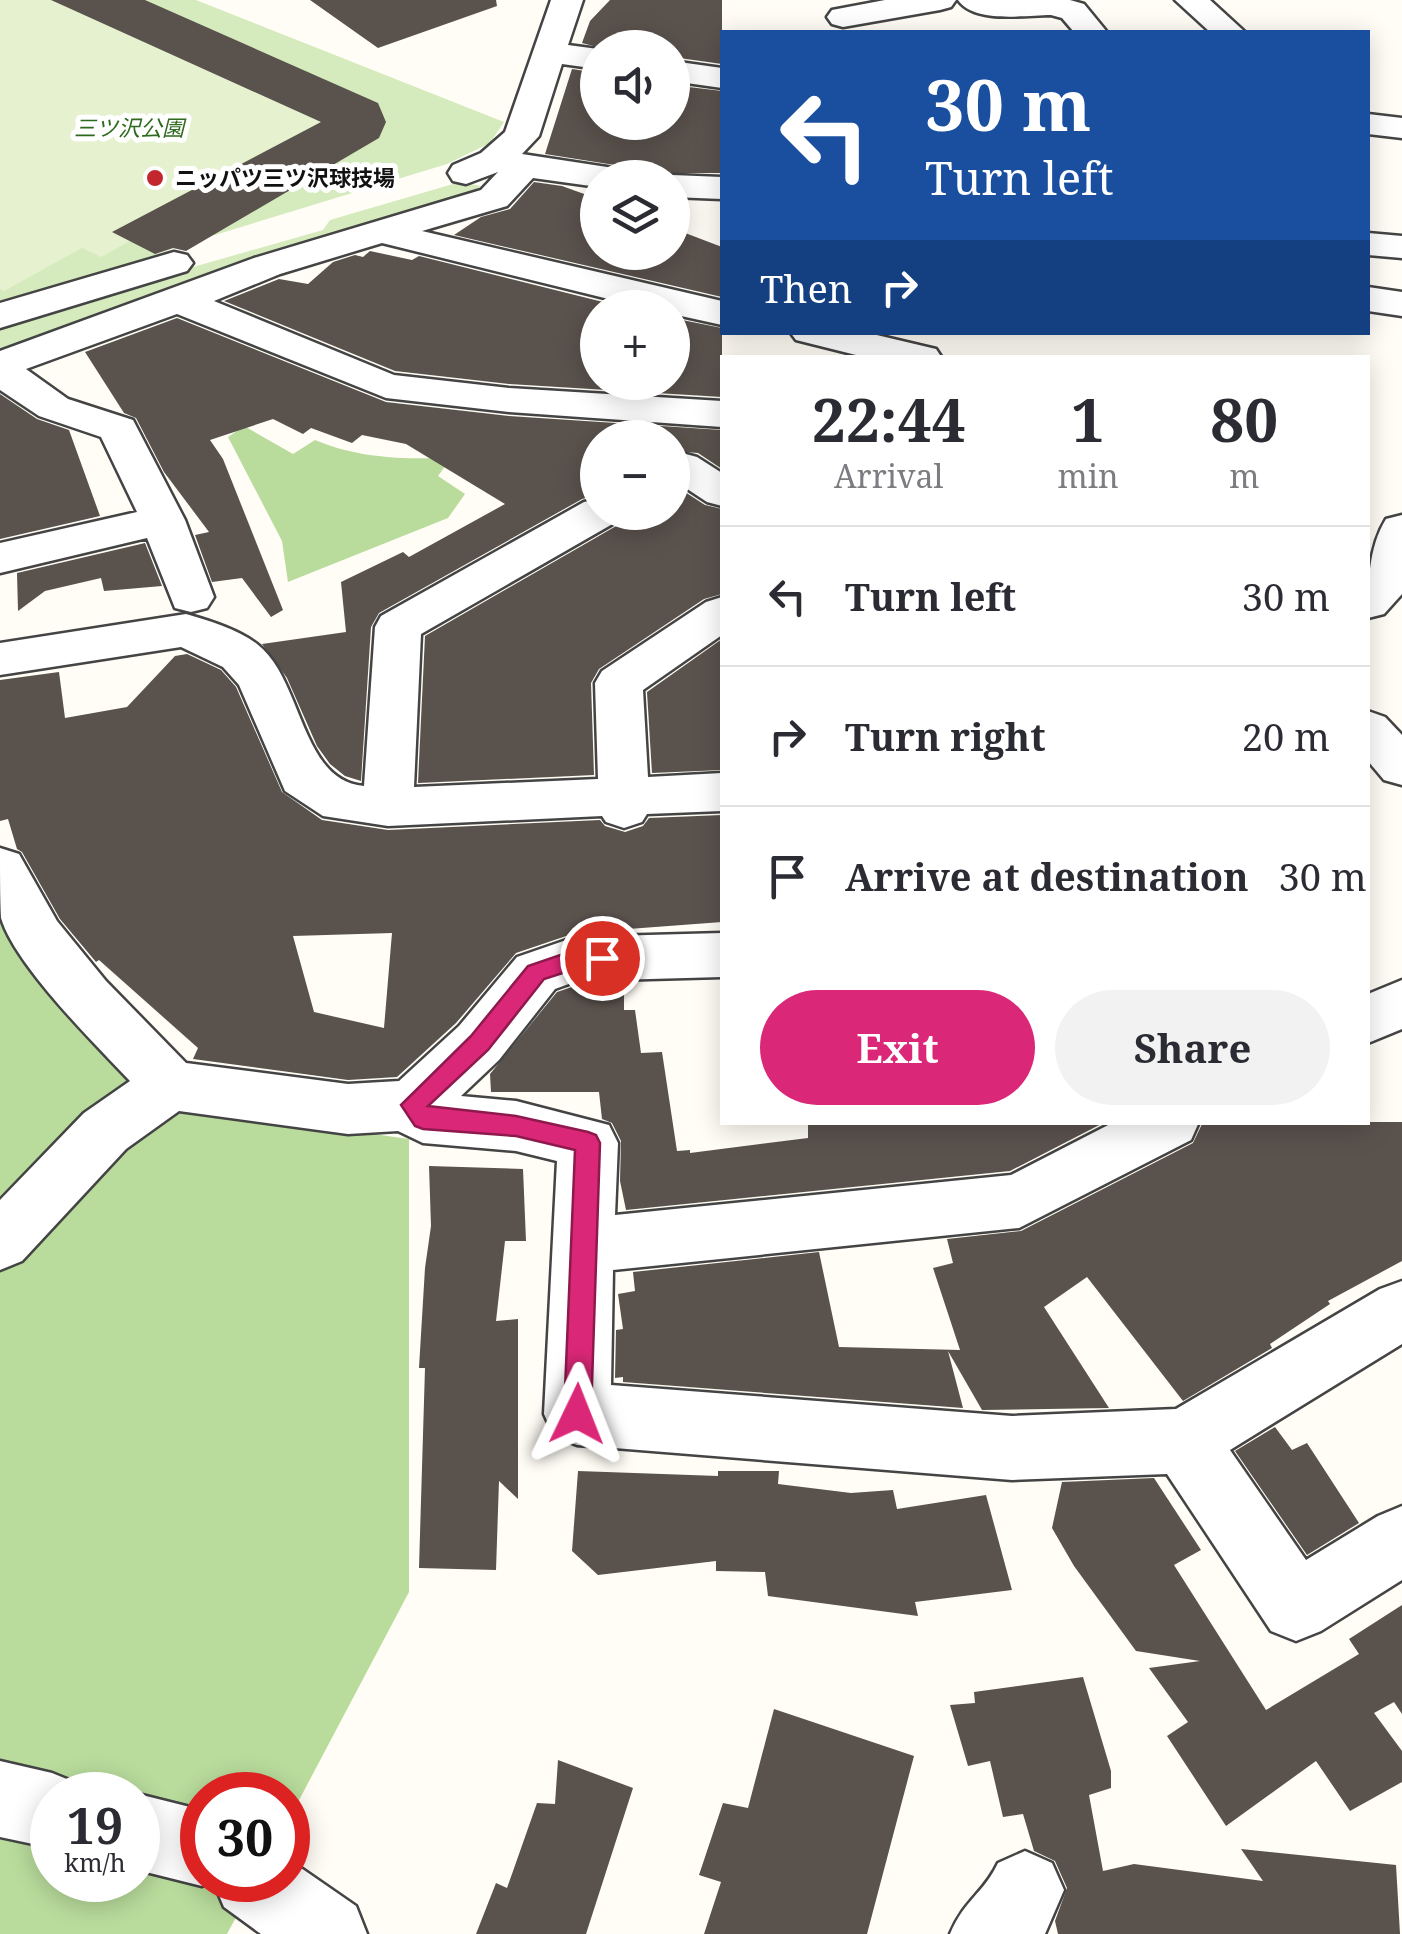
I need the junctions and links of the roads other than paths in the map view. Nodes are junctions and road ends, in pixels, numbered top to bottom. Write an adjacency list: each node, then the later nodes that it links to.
1 (567, 0): 8 (street)
2 (940, 0): 5 (street)
3 (974, 0): 6 (street)
4 (1192, 0): 7 (street)
5 (843, 17)
6 (1089, 30)
7 (1227, 30)
8 (549, 52): 9 (street); 14 (street)
9 (580, 56)
10 (690, 73): 11 (street)
11 (720, 78)
12 (1370, 124): 13 (street)
13 (1402, 128)
14 (509, 164): 15 (street); 18 (street); 25 (street)
15 (580, 174)
16 (690, 187): 17 (street)
17 (720, 188)
18 (386, 232): 22 (street); 24 (street)
19 (1370, 244): 20 (street)
20 (1402, 247)
21 (1370, 299): 23 (street)
22 (178, 300): 28 (street); 29 (street)
23 (1402, 304)
24 (720, 313)
25 (0, 316)
26 (823, 335): 27 (street)
27 (909, 355)
28 (0, 366): 32 (street)
29 (720, 414)
30 (690, 471): 31 (street)
31 (720, 491)
32 (163, 520): 35 (street); 37 (street)
33 (580, 523): 46 (street)
34 (1402, 529): 36 (street)
35 (0, 558)
36 (1370, 601)
37 (188, 614): 39 (street); 46 (street)
38 (720, 614): 45 (street)
39 (0, 660)
40 (91, 660): 41 (street)
41 (0, 675)
42 (1370, 731): 43 (street)
43 (1402, 767)
44 (720, 792): 45 (street)
45 (624, 803): 46 (street)
46 (388, 808)
47 (0, 868): 51 (street)
48 (720, 954): 52 (street)
49 (1402, 1002): 50 (street)
50 (1370, 1019)
51 (170, 1085): 52 (street); 54 (street)
52 (413, 1105): 55 (street)
53 (1164, 1125): 55 (street)
54 (0, 1242)
55 (584, 1246): 57 (street)
56 (1402, 1310): 57 (street)
57 (1184, 1441): 58 (street)
58 (1402, 1540)
59 (0, 1798): 60 (street)
60 (30, 1806)
61 (282, 1902): 62 (street)
62 (328, 1934)

